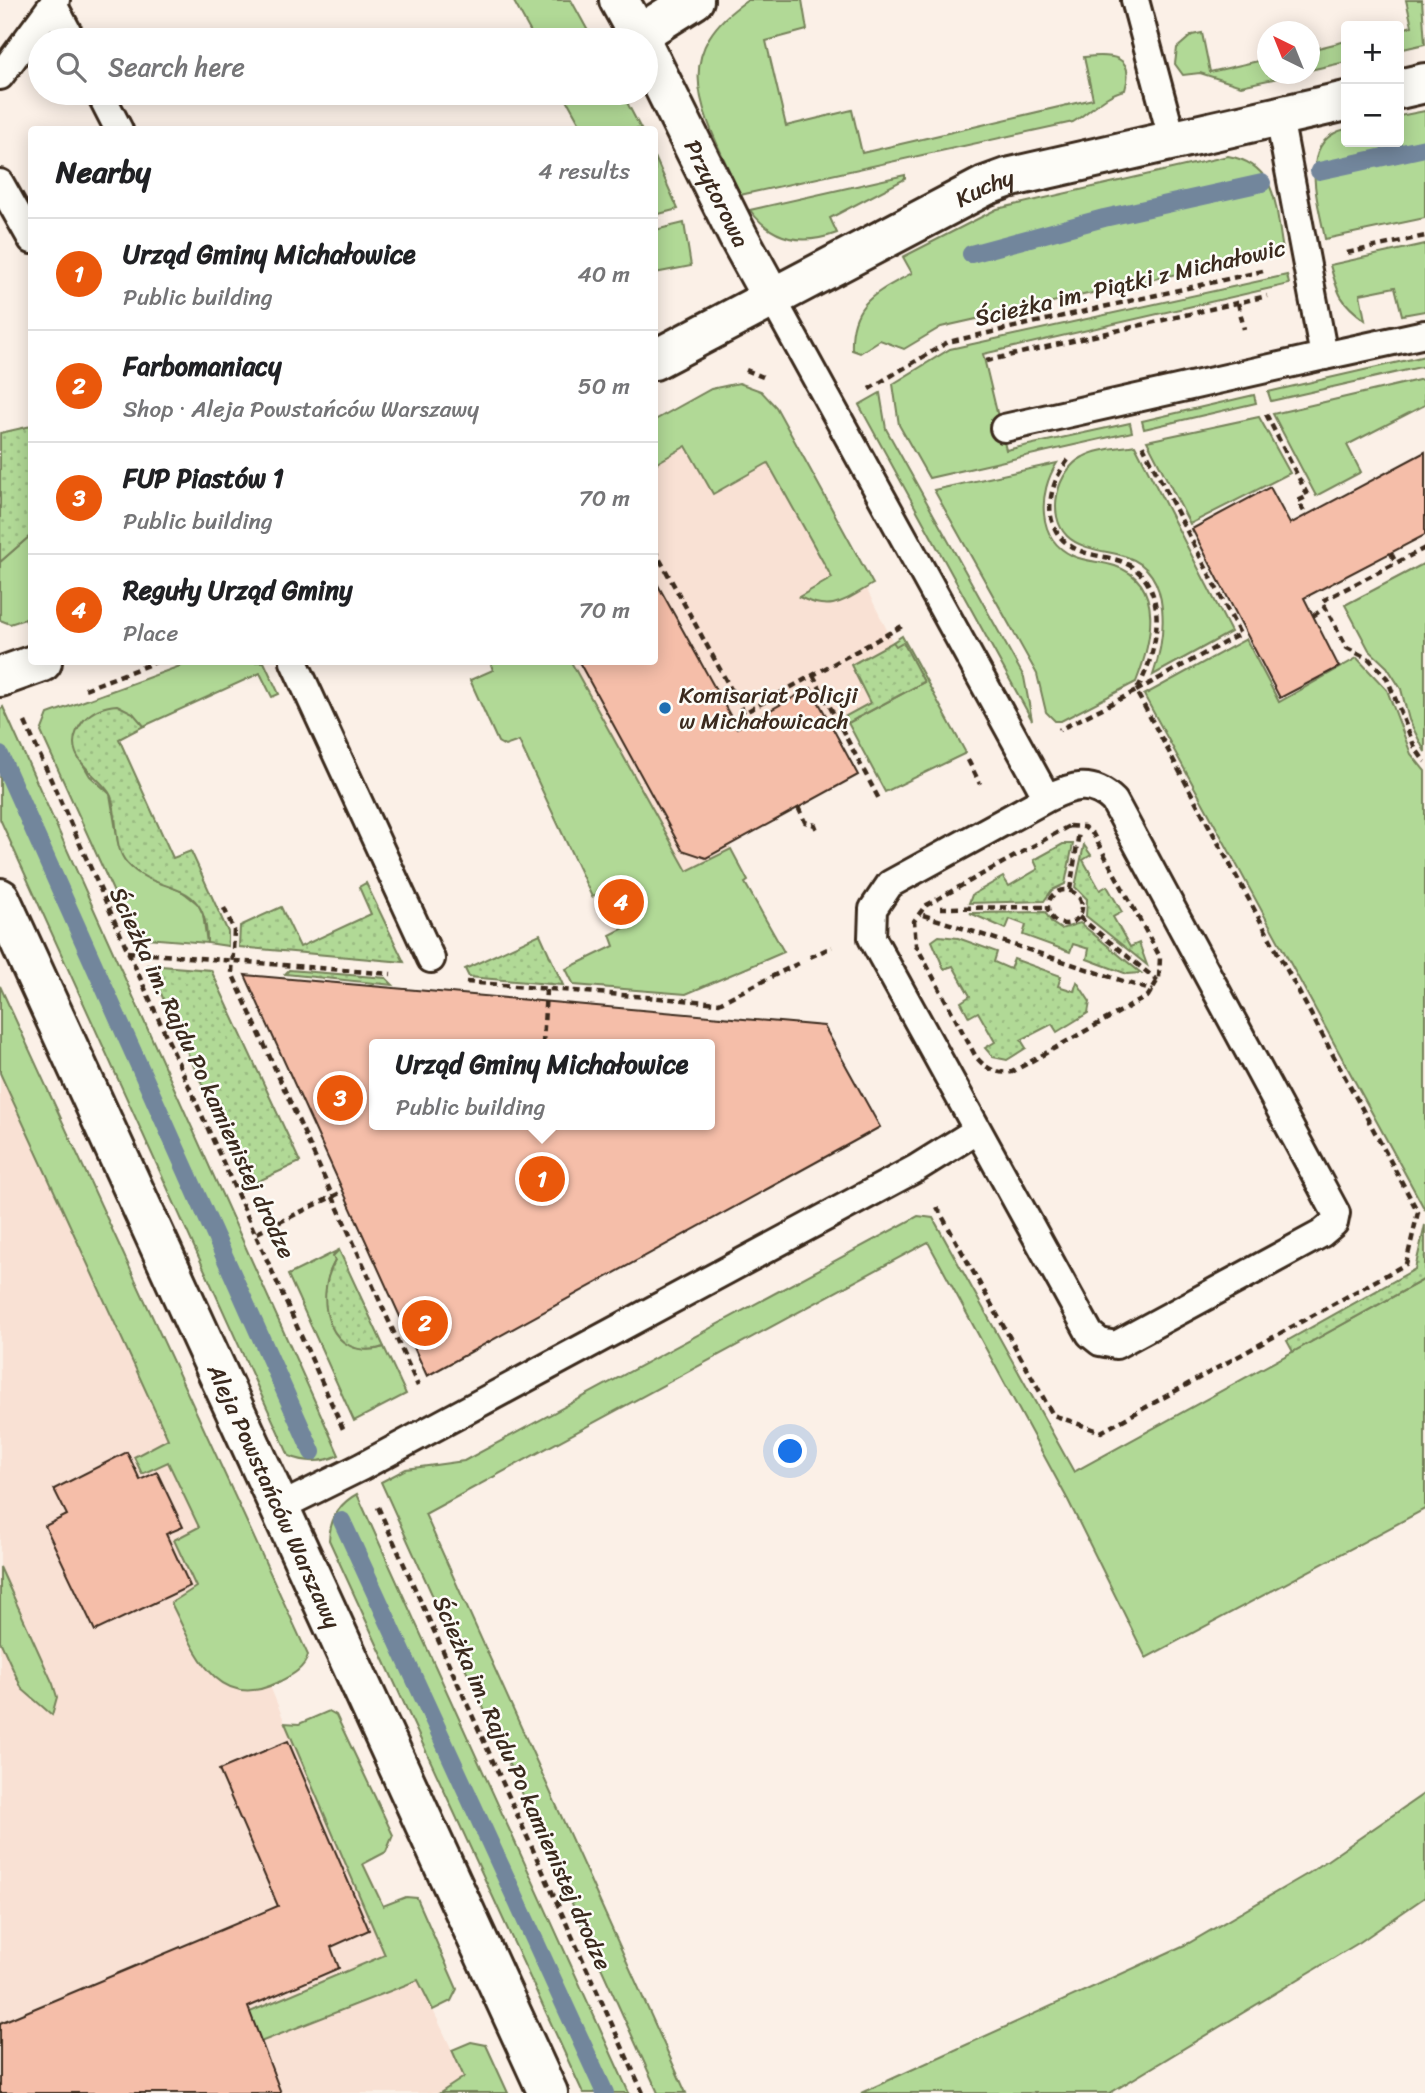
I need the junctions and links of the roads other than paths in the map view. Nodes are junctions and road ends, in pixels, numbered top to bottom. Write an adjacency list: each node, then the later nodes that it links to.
1 (619, 0): 7 (street, Przytorowa)
2 (694, 0): 8 (street)
3 (1135, 0): 18 (lane)
4 (55, 2): 5 (lane); 6 (lane)
5 (36, 28)
6 (67, 28)
7 (634, 28)
8 (658, 29)
9 (28, 38): 10 (lane)
10 (0, 76)
11 (658, 76): 21 (street, Przytorowa)
12 (1425, 83): 13 (street)
13 (1404, 88)
14 (1341, 102): 16 (street, Kuchy)
15 (106, 105): 17 (lane)
16 (1279, 117): 18 (street, Kuchy); 23 (lane)
17 (117, 126)
18 (1173, 142): 21 (street, Kuchy)
19 (0, 183): 20 (lane)
20 (28, 233)
21 (772, 298): 24 (street, Kuchy); 29 (lane)
22 (1425, 334): 23 (lane)
23 (1324, 356): 25 (lane)
24 (658, 358)
25 (1004, 428)
26 (34, 665): 28 (street)
27 (295, 665): 31 (lane)
28 (0, 677)
29 (1047, 798): 32 (lane); 32 (lane)
30 (0, 898): 33 (street, Aleja Powstańców Warszawy)
31 (431, 959)
32 (976, 1131): 33 (lane)
33 (280, 1507): 34 (street, Aleja Powstańców Warszawy)
34 (548, 2093)

